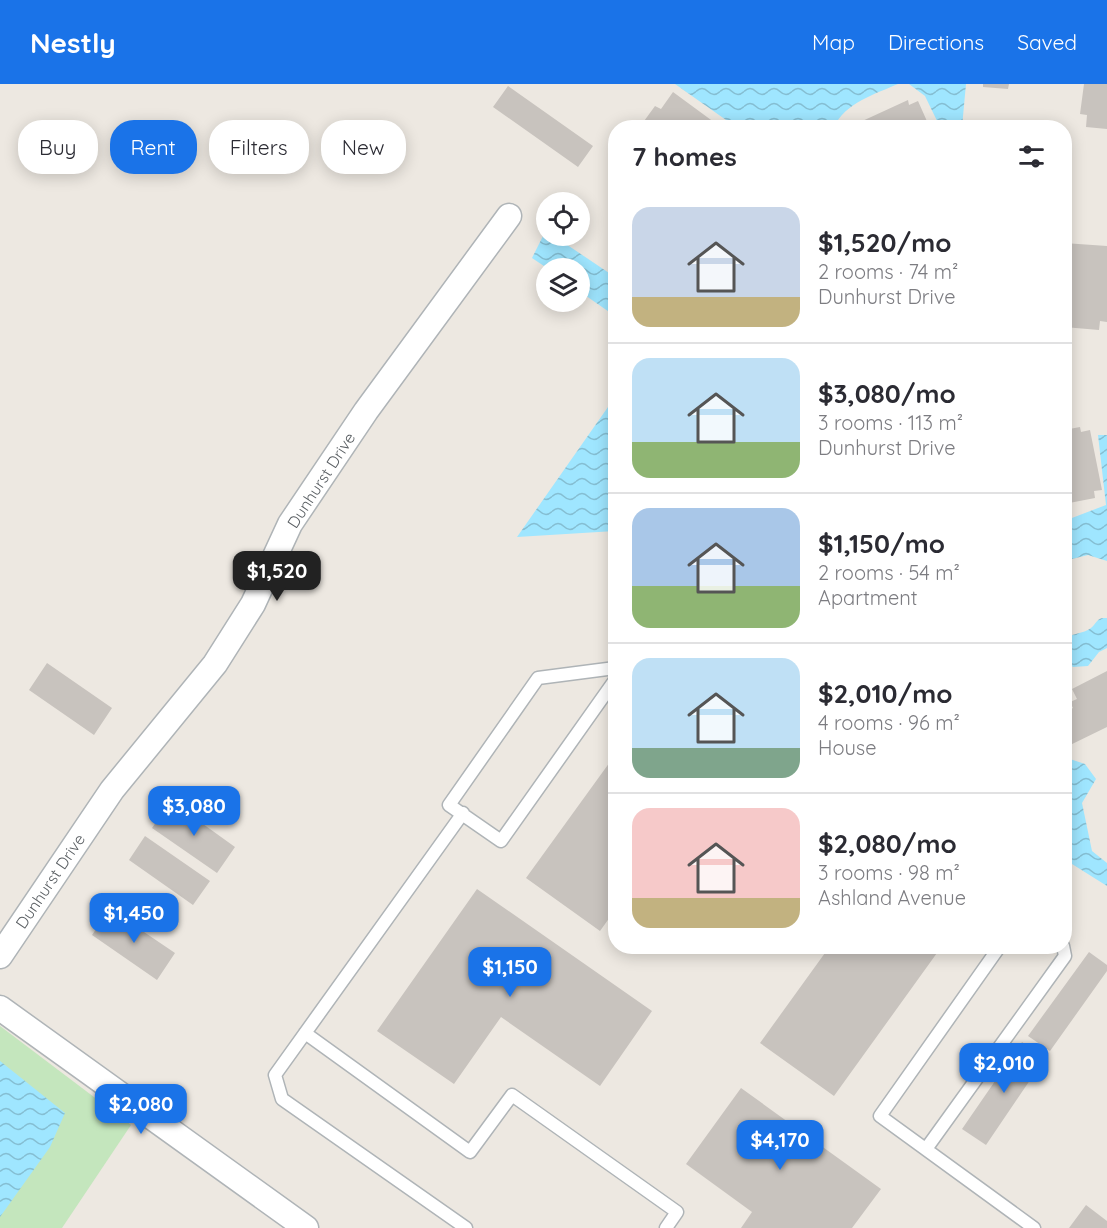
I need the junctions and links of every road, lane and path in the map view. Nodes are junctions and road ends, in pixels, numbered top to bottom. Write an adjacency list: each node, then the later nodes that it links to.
1 (509, 216): 7 (street, Dunhurst Drive)
2 (608, 669): 4 (lane)
3 (608, 690): 4 (lane)
4 (463, 813): 9 (lane)
5 (994, 954): 10 (lane)
6 (1065, 954): 10 (lane)
7 (0, 956)
8 (0, 1008): 11 (street)
9 (305, 1033): 12 (lane); 13 (lane)
10 (926, 1149): 14 (lane)
11 (306, 1228)
12 (466, 1228)
13 (666, 1228)
14 (1034, 1228)

